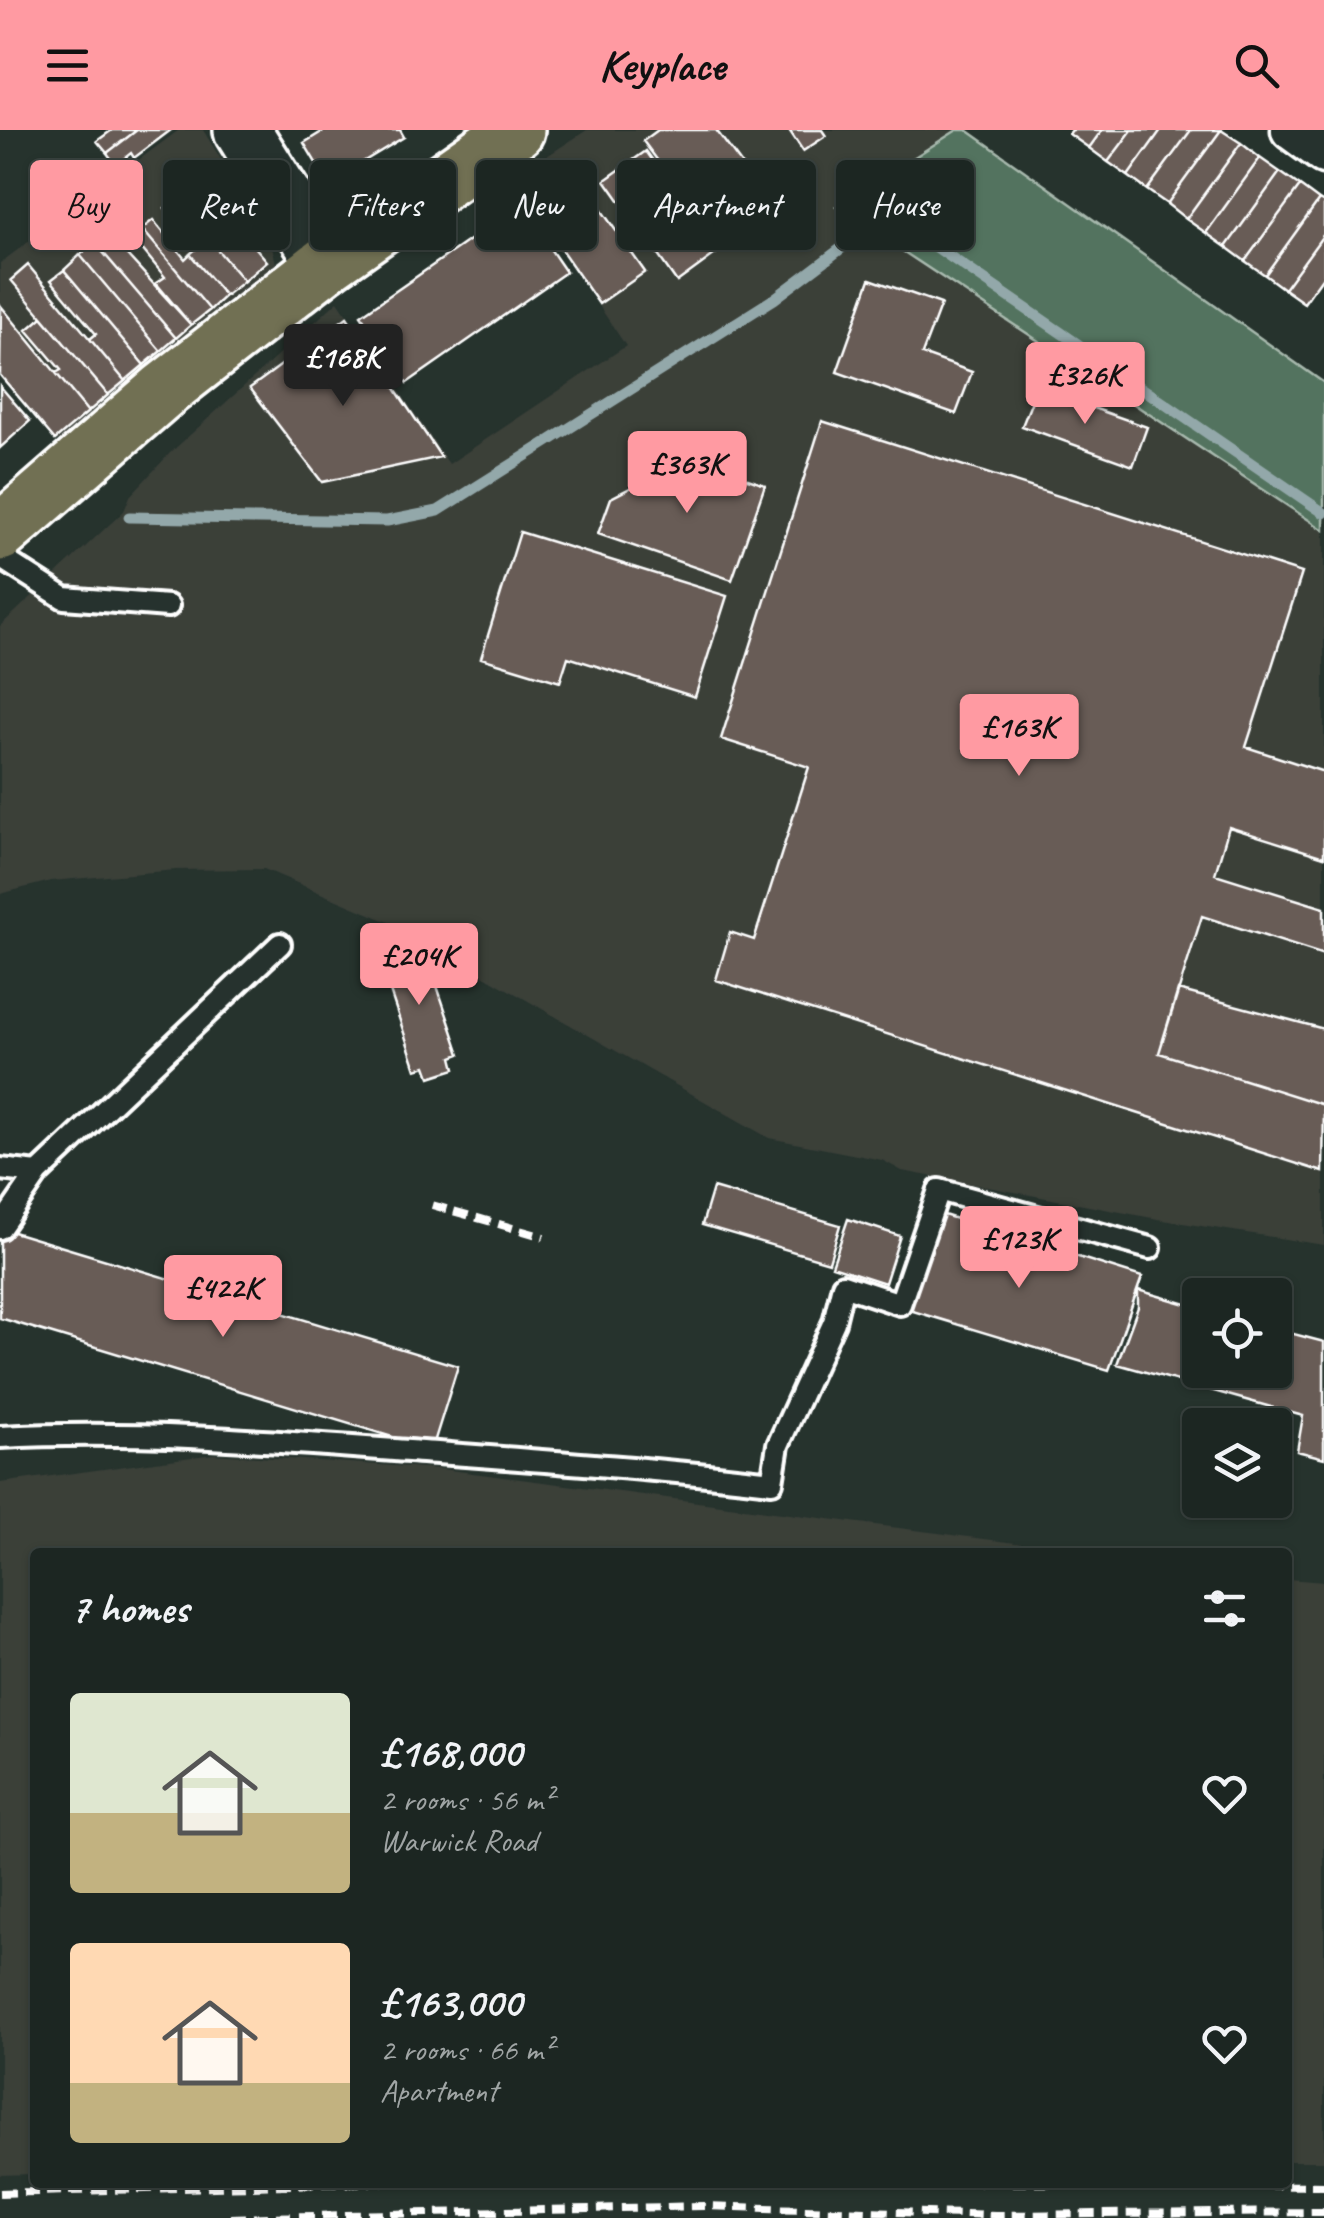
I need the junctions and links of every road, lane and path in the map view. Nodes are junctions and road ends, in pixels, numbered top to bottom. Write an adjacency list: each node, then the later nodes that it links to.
1 (242, 130): 5 (street)
2 (516, 130): 5 (highway)
3 (1291, 130): 4 (street)
4 (1324, 154)
5 (326, 264): 6 (highway)
6 (0, 534)
7 (0, 557): 8 (lane)
8 (168, 606)
9 (280, 944): 11 (lane)
10 (0, 1169): 11 (lane)
11 (38, 1173): 12 (lane)
12 (0, 1228)
13 (1150, 1248): 14 (lane)
14 (0, 1437)

